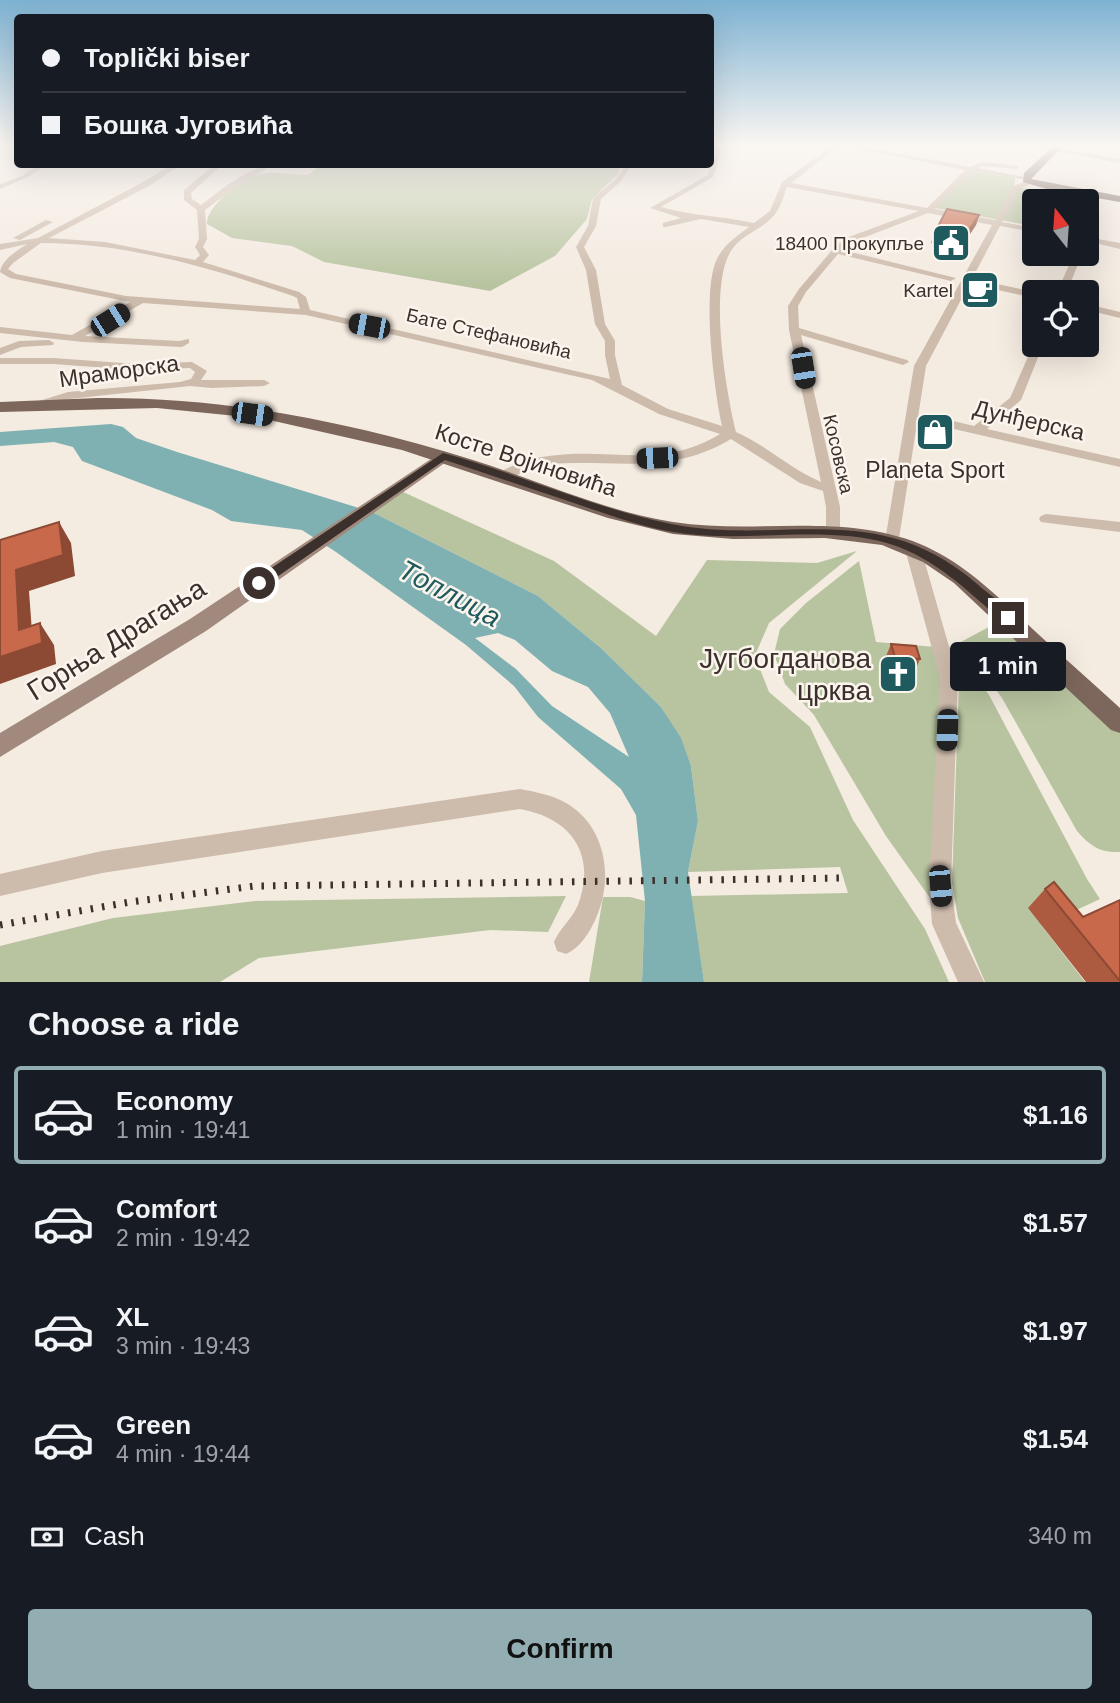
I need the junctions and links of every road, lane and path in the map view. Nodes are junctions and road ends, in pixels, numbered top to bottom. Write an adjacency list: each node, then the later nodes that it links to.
1 (128, 192): 20 (street)
2 (187, 192): 12 (street)
3 (224, 192): 12 (street)
4 (603, 192): 43 (street)
5 (684, 192): 14 (street)
6 (782, 192): 18 (street)
7 (828, 192): 13 (street)
8 (947, 192): 13 (street)
9 (1019, 192): 16 (street)
10 (1080, 192): 11 (main road)
11 (1120, 199)
12 (201, 209): 25 (street)
13 (928, 210): 16 (street); 24 (street, Косовска)
14 (687, 217): 17 (street); 18 (street)
15 (49, 222): 22 (street)
16 (1000, 223): 19 (street); 56 (street)
17 (666, 225)
18 (757, 226): 48 (street)
19 (1022, 228)
20 (41, 240): 22 (street); 25 (street); 29 (street, Бате Стефановића)
21 (1099, 242): 23 (street)
22 (1, 245)
23 (1120, 246)
24 (836, 251): 26 (street); 34 (street, Косовска)
25 (197, 263): 31 (street)
26 (951, 278)
27 (979, 283): 28 (street)
28 (1022, 292)
29 (141, 300): 31 (street, Бате Стефановића); 35 (street, Мраморска)
30 (1099, 310): 32 (street)
31 (306, 312): 43 (street, Бате Стефановића)
32 (1120, 315)
33 (0, 330): 35 (street, Мраморска)
34 (794, 330): 40 (street); 52 (street, Косовска)
35 (74, 338): 36 (street, Мраморска); 37 (street, Мраморска)
36 (186, 341)
37 (0, 352)
38 (1033, 357): 47 (street)
39 (0, 361): 41 (street, Мраморска)
40 (903, 362)
41 (191, 383): 42 (street); 44 (street, Мраморска)
42 (264, 383)
43 (617, 384): 48 (street, Бате Стефановића)
44 (43, 404): 45 (main road, Косте Војиновића); 49 (main road, Косте Војиновића)
45 (0, 407)
46 (928, 419): 47 (street, Дунђерска)
47 (977, 430): 50 (street, Дунђерска)
48 (730, 434): 51 (street); 52 (street, Бате Стефановића)
49 (443, 456): 51 (main road, Косте Војиновића); 59 (street, Горња Драгања)
50 (1120, 463)
51 (502, 476): 55 (main road, Косте Војиновића)
52 (827, 488): 55 (street, Косовска)
53 (1046, 519): 54 (street)
54 (1120, 527)
55 (833, 533): 56 (main road, Косте Војиновића)
56 (893, 541): 57 (main road, Косте Војиновића)
57 (913, 549): 58 (main road, Косте Војиновића); 62 (street)
58 (1120, 723)
59 (0, 746)
60 (0, 885): 61 (street)
61 (566, 942)
62 (971, 982)

